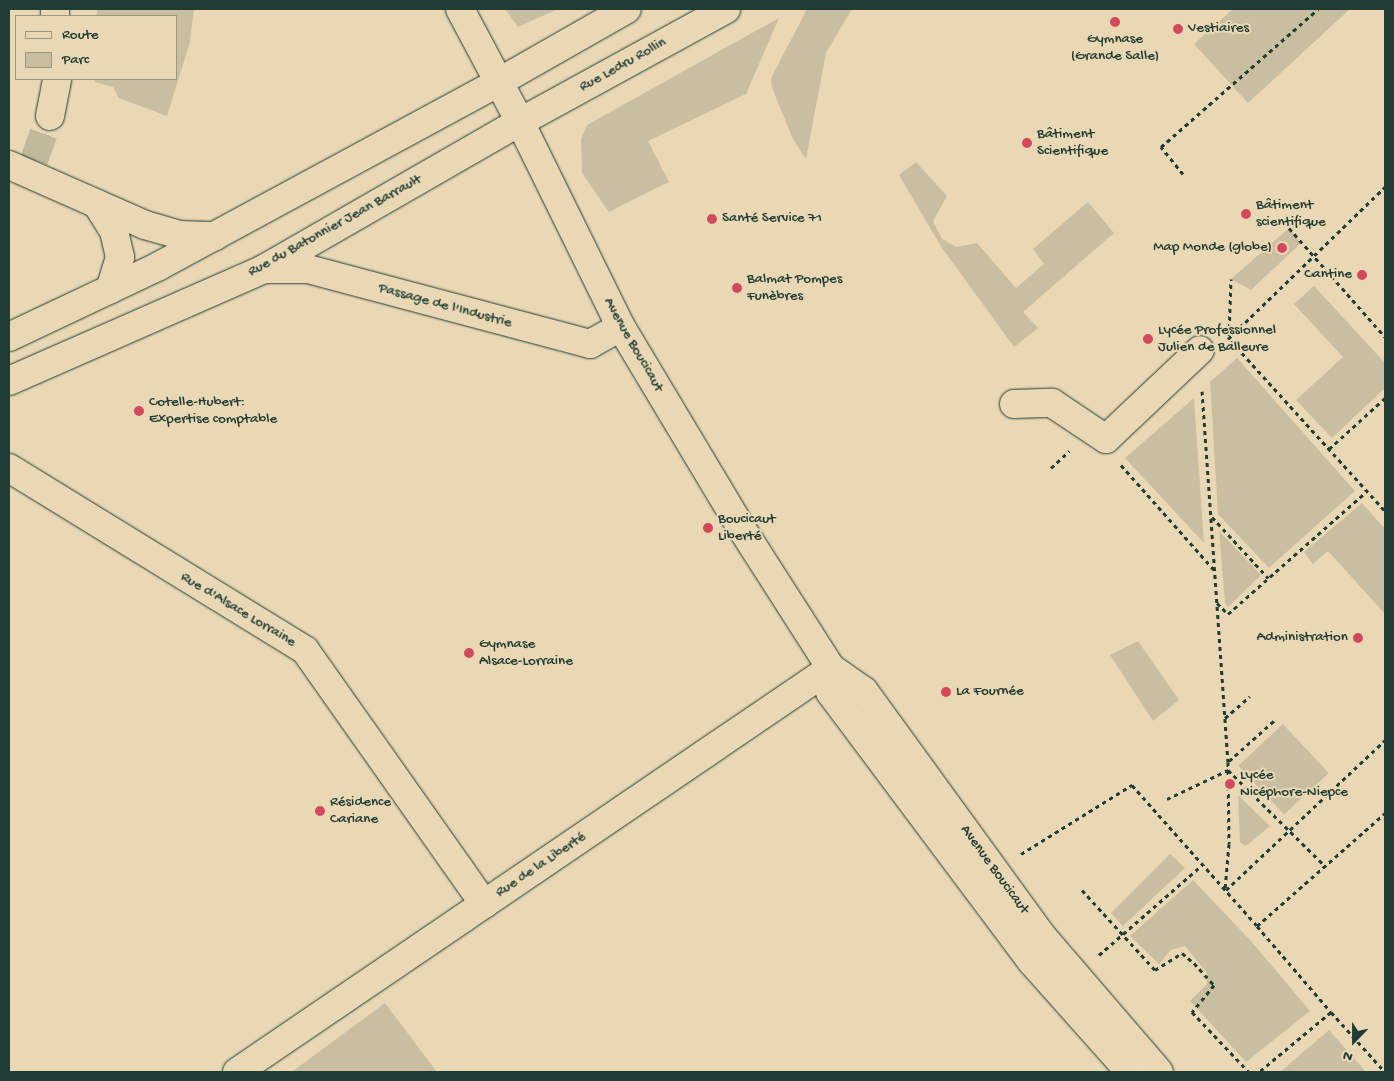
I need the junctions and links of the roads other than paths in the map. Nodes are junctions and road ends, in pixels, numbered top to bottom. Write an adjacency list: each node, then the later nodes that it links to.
1 (460, 9): 5 (main road, Avenue Boucicaut)
2 (627, 9): 5 (main road)
3 (726, 9): 7 (main road, Rue Ledru Rollin)
4 (57, 80): 6 (main road)
5 (499, 82): 7 (main road, Avenue Boucicaut); 10 (main road)
6 (50, 116)
7 (520, 122): 11 (main road, Rue du Batonnier Jean Barrault); 13 (main road, Avenue Boucicaut)
8 (24, 166): 9 (main road)
9 (97, 204): 10 (main road); 12 (main road)
10 (215, 236): 12 (main road)
11 (264, 269): 13 (main road, Passage de l'Industrie); 16 (main road, Rue du Batonnier Jean Barrault)
12 (110, 290): 14 (main road)
13 (621, 327): 19 (main road, Avenue Boucicaut)
14 (9, 337)
15 (1200, 350): 17 (main road)
16 (9, 383)
17 (1014, 404)
18 (9, 468): 20 (main road, Rue d'Alsace Lorraine)
19 (831, 668): 20 (main road, Rue de la Liberté); 22 (main road, Avenue Boucicaut); 23 (main road, Avenue Boucicaut)
20 (484, 904): 21 (main road, Rue de la Liberté)
21 (249, 1069)
22 (1130, 1072)
23 (1160, 1072)

